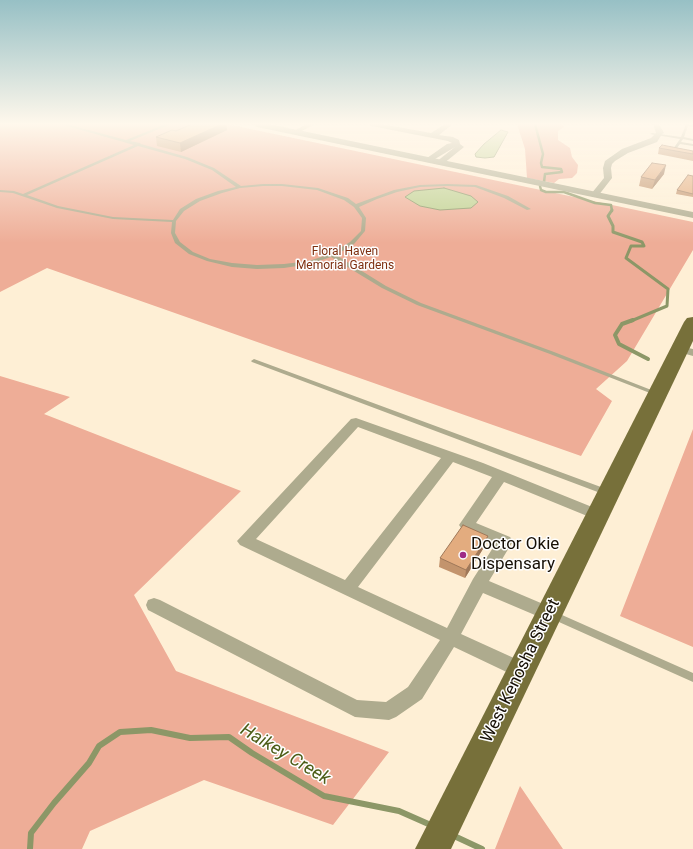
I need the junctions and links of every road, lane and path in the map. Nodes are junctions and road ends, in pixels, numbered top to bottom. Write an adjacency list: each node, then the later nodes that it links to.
1 (94, 164): 8 (lane)
2 (200, 164): 5 (lane)
3 (447, 164): 7 (street)
4 (608, 164): 7 (street)
5 (240, 187): 9 (lane); 12 (lane)
6 (0, 191): 8 (lane)
7 (591, 194): 11 (street)
8 (23, 195): 12 (lane)
9 (356, 206): 10 (lane); 13 (lane)
10 (530, 209)
11 (693, 215)
12 (174, 221): 13 (lane)
13 (332, 255): 17 (lane)
14 (693, 322): 15 (main road, West Kenosha Street)
15 (687, 346): 17 (main road, West Kenosha Street)
16 (254, 361): 20 (lane)
17 (657, 394): 20 (main road, West Kenosha Street)
18 (450, 456): 19 (street); 23 (street); 23 (street)
19 (501, 475): 21 (street); 22 (street)
20 (608, 493): 21 (main road, West Kenosha Street)
21 (597, 515): 25 (main road, West Kenosha Street)
22 (479, 584): 25 (street); 26 (street)
23 (347, 589): 26 (street)
24 (154, 605): 26 (street)
25 (549, 614): 27 (main road, West Kenosha Street); 28 (lane)
26 (451, 637): 27 (street)
27 (521, 670): 29 (main road, West Kenosha Street)
28 (693, 678)
29 (433, 849)

